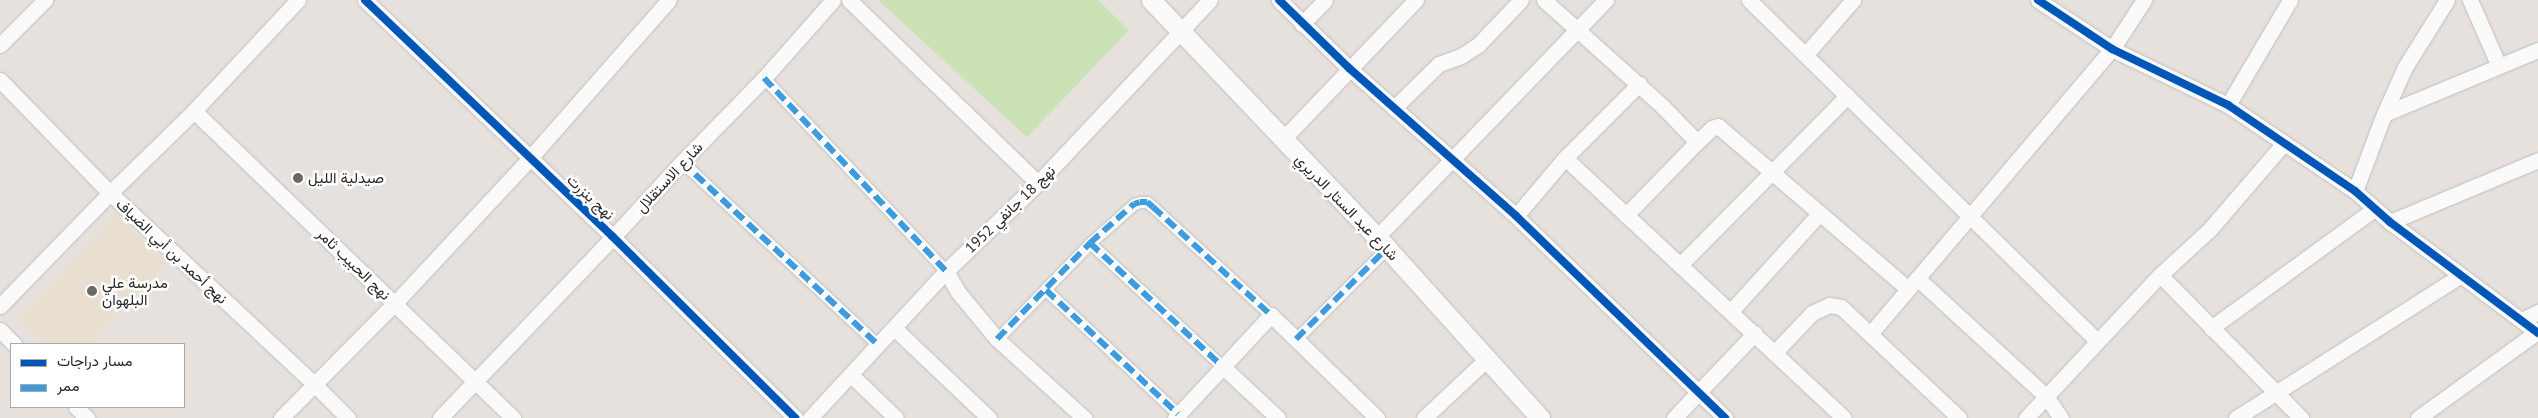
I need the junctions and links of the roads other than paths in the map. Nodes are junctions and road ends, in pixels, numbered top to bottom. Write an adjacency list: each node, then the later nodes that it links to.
1 (45, 0): 25 (street)
2 (298, 0): 37 (street)
3 (365, 0): 42 (street, نهج بنزرت)
4 (669, 0): 42 (street)
5 (833, 0): 31 (street, شارع الاستقلال)
6 (848, 0): 48 (street)
7 (1151, 0): 23 (street, شارع عبد الستار الدريري)
8 (1210, 0): 23 (street, نهج 18 جانفي 1952)
9 (1279, 0): 22 (street)
10 (1325, 0): 22 (street)
11 (1416, 0): 30 (street)
12 (1520, 0): 36 (street)
13 (1544, 0): 24 (street)
14 (1606, 0): 24 (street)
15 (1750, 0): 28 (street)
16 (1853, 0): 28 (street)
17 (2038, 0): 26 (street)
18 (2144, 0): 26 (street)
19 (2290, 0): 35 (street)
20 (2447, 0): 38 (street)
21 (2470, 0): 29 (street)
22 (1302, 24): 30 (street)
23 (1180, 30): 39 (street, شارع عبد الستار الدريري); 48 (street, نهج 18 جانفي 1952)
24 (1577, 30): 33 (street); 44 (street)
25 (0, 45)
26 (2112, 49): 35 (street); 55 (street)
27 (2538, 50): 29 (street)
28 (1806, 54): 34 (street)
29 (2499, 66): 38 (street)
30 (1349, 68): 36 (street); 39 (street)
31 (764, 78): 46 (street, شارع الاستقلال); 61 (street)
32 (0, 80): 50 (street, نهج أحمد بن أبي الضياف)
33 (1638, 84): 40 (street); 43 (street)
34 (1847, 96): 47 (street); 55 (street)
35 (2228, 105): 41 (street)
36 (1394, 108): 44 (street)
37 (194, 111): 50 (street); 66 (street, نهج الحبيب ثامر)
38 (2384, 114): 49 (street)
39 (1282, 140): 59 (street, شارع عبد الستار الدريري)
40 (1698, 142): 47 (street); 53 (street)
41 (2284, 142): 49 (street); 62 (street)
42 (530, 158): 57 (street, نهج بنزرت); 66 (street)
43 (1565, 158): 53 (street); 54 (street)
44 (1452, 160): 54 (street); 59 (street)
45 (2538, 160): 56 (street)
46 (682, 162): 57 (street, شارع الاستقلال); 82 (street)
47 (1772, 171): 52 (street); 60 (street)
48 (1038, 183): 61 (street, نهج 18 جانفي 1952)
49 (2355, 191): 51 (street)
50 (110, 193): 67 (street); 88 (street, نهج أحمد بن أبي الضياف)
51 (2374, 208): 56 (street); 73 (street)
52 (1820, 213): 64 (street); 68 (street)
53 (1626, 215): 60 (street)
54 (1516, 216): 89 (street)
55 (1970, 216): 64 (street); 80 (street)
56 (2390, 222): 63 (street)
57 (614, 237): 87 (street, شارع الاستقلال); 99 (street, نهج بنزرت)
58 (1090, 243): 65 (street); 70 (street); 85 (street)
59 (1382, 243): 79 (street); 84 (street, شارع عبد الستار الدريري)
60 (1680, 264): 68 (street)
61 (946, 271): 72 (street, نهج 18 جانفي 1952); 78 (street)
62 (2160, 275): 73 (street); 80 (street)
63 (2460, 276): 71 (street); 90 (street)
64 (1913, 284): 77 (street); 91 (street)
65 (1046, 290): 78 (street); 93 (street)
66 (394, 303): 87 (street, نهج الحبيب ثامر); 88 (street)
67 (0, 306)
68 (1731, 311): 76 (street)
69 (2538, 312): 71 (street)
70 (1271, 316): 79 (street); 85 (street)
71 (2522, 320): 75 (street)
72 (894, 328): 82 (street, نهج 18 جانفي 1952); 102 (street)
73 (2211, 328): 90 (street)
74 (0, 330): 81 (street)
75 (2538, 332): 116 (street)
76 (1755, 333): 83 (street); 89 (street)
77 (1870, 334): 83 (street); 111 (street)
78 (997, 339): 103 (street)
79 (1296, 339): 105 (street)
80 (2097, 341): 91 (street)
81 (13, 343)
82 (878, 345): 86 (street, نهج 18 جانفي 1952)
83 (1775, 352): 110 (street)
84 (1488, 358): 106 (street); 107 (street, شارع عبد الستار الدريري)
85 (1222, 366): 93 (street); 104 (street)
86 (851, 375): 100 (street, نهج 18 جانفي 1952); 101 (street)
87 (475, 381): 97 (street, شارع الاستقلال); 98 (street, نهج الحبيب ثامر)
88 (314, 384): 95 (street); 96 (street, نهج أحمد بن أبي الضياف)
89 (1698, 392): 108 (street); 109 (street)
90 (2274, 392): 114 (street); 115 (street)
91 (2046, 396): 112 (street); 113 (street)
92 (77, 408): 94 (street)
93 (1178, 417)
94 (87, 418)
95 (281, 418)
96 (348, 418)
97 (440, 418)
98 (513, 418)
99 (795, 418)
100 (810, 418)
101 (896, 418)
102 (989, 418)
103 (1084, 418)
104 (1278, 418)
105 (1377, 418)
106 (1424, 418)
107 (1540, 418)
108 (1674, 418)
109 (1725, 418)
110 (1844, 418)
111 (1959, 418)
112 (2026, 418)
113 (2061, 418)
114 (2236, 418)
115 (2301, 418)
116 (2418, 418)

